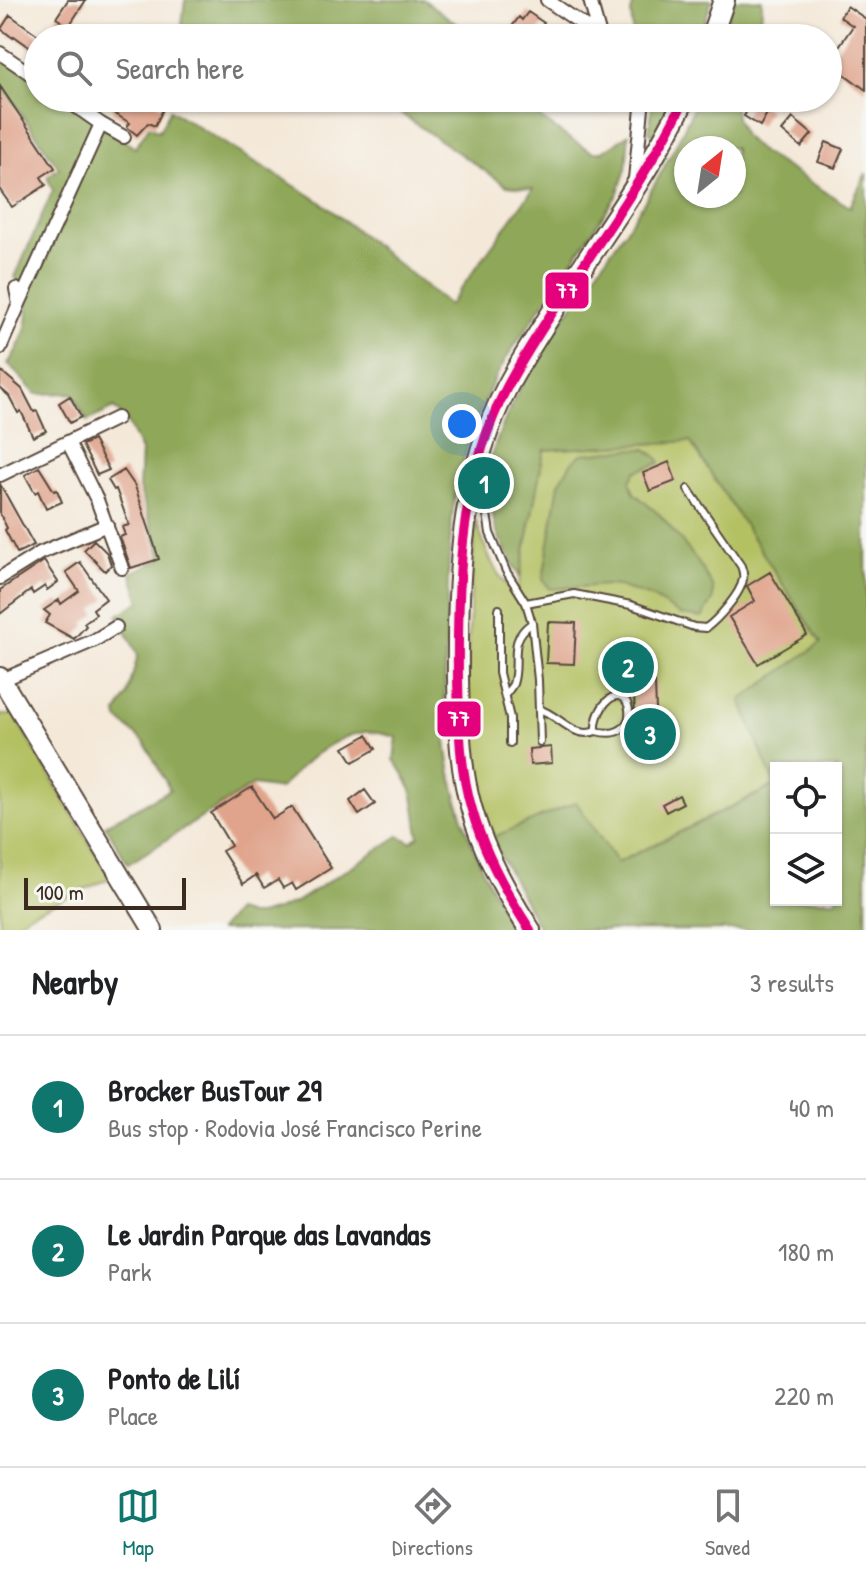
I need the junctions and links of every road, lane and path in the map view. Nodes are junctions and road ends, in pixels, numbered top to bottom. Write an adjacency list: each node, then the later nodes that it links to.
1 (547, 0): 4 (street)
2 (590, 0): 5 (street)
3 (724, 0): 6 (main road)
4 (582, 24)
5 (597, 24)
6 (716, 24)
7 (0, 53): 8 (street)
8 (24, 69)
9 (84, 112): 12 (street)
10 (642, 112): 14 (street)
11 (677, 112): 14 (main road)
12 (101, 124): 13 (street); 16 (street)
13 (124, 137)
14 (634, 190): 21 (main road)
15 (16, 289): 16 (street)
16 (19, 304): 17 (street)
17 (0, 348)
18 (117, 418): 19 (street)
19 (68, 442): 20 (street); 23 (street)
20 (0, 475)
21 (474, 477): 26 (lane); 37 (main road)
22 (688, 489): 26 (lane)
23 (107, 525): 24 (street); 25 (street)
24 (122, 568)
25 (0, 578)
26 (526, 603): 28 (lane)
27 (499, 609): 31 (lane)
28 (532, 623): 31 (lane); 32 (lane)
29 (116, 627): 30 (street)
30 (4, 692): 36 (main road)
31 (505, 695): 35 (lane)
32 (539, 709): 33 (lane); 34 (lane)
33 (596, 731): 33 (lane)
34 (540, 742)
35 (510, 743)
36 (153, 930)
37 (530, 930)

